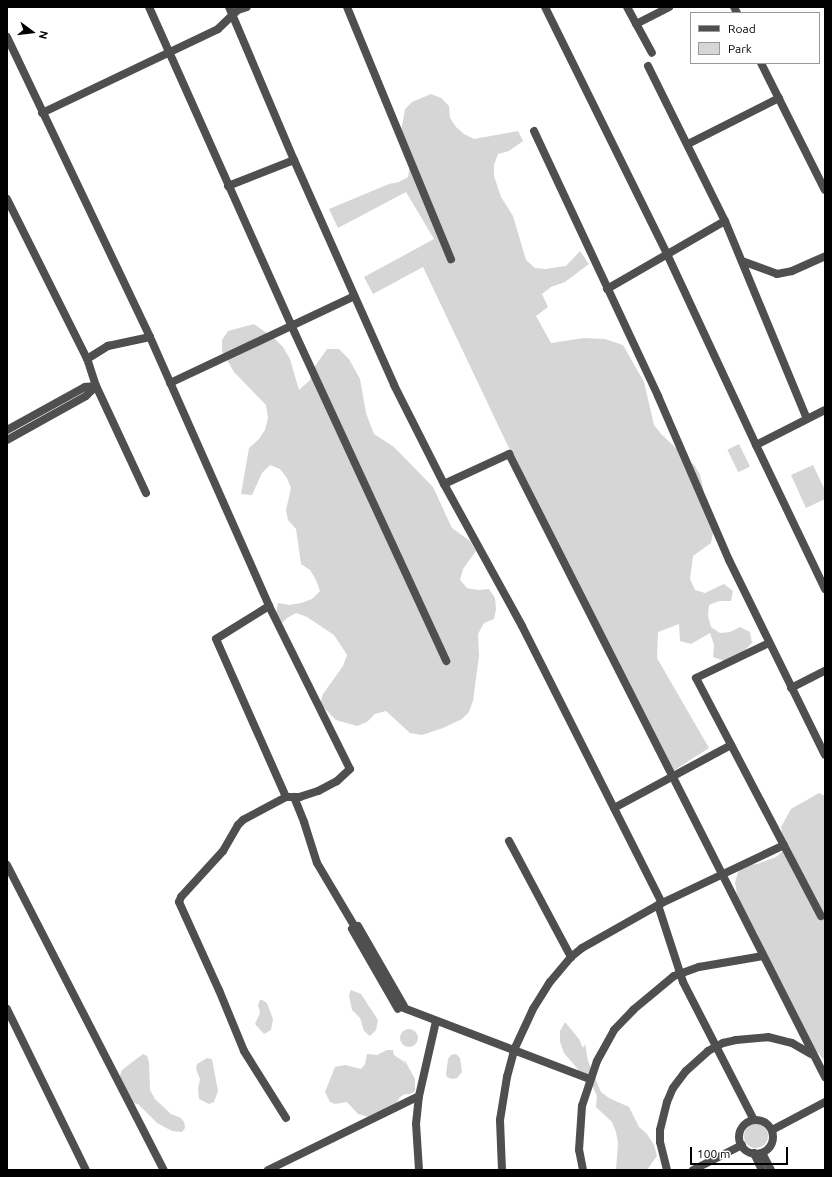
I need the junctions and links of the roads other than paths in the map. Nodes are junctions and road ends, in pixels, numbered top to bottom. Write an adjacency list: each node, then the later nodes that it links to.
1 (149, 7): 11 (street)
2 (229, 7): 8 (street)
3 (247, 7): 8 (street)
4 (347, 7): 26 (street)
5 (545, 7): 24 (street)
6 (627, 7): 9 (street)
7 (669, 7): 9 (street)
8 (233, 17): 11 (street); 19 (street)
9 (636, 24): 12 (street)
10 (7, 37): 16 (street)
11 (169, 52): 16 (street); 20 (street)
12 (652, 53)
13 (762, 64): 15 (street)
14 (648, 66): 18 (street)
15 (779, 98): 18 (street); 21 (street)
16 (42, 113): 31 (street)
17 (534, 131): 28 (street)
18 (688, 144): 23 (street)
19 (294, 160): 20 (street); 29 (street)
20 (228, 186): 30 (street)
21 (825, 190)
22 (7, 200): 32 (street)
23 (725, 221): 24 (street); 27 (street)
24 (667, 254): 28 (street); 39 (street)
25 (825, 256): 27 (street)
26 (451, 259)
27 (742, 261): 36 (street)
28 (607, 289): 44 (street)
29 (353, 297): 30 (street); 40 (street)
30 (292, 327): 33 (street); 45 (street)
31 (150, 337): 32 (street); 33 (street)
32 (87, 359): 34 (street)
33 (170, 383): 43 (street)
34 (96, 386): 37 (street); 38 (street); 41 (street)
35 (825, 410): 36 (street)
36 (807, 419): 39 (street)
37 (7, 430)
38 (7, 440)
39 (756, 445): 42 (street)
40 (444, 484): 50 (street); 52 (street)
41 (146, 493)
42 (825, 589)
43 (269, 606): 51 (street); 51 (street)
44 (769, 643): 47 (street); 48 (street)
45 (446, 661)
46 (825, 671): 47 (street)
47 (791, 688): 49 (street)
48 (731, 744): 50 (street); 54 (street)
49 (825, 755)
50 (672, 777): 52 (street); 56 (street)
51 (290, 797): 63 (street); 71 (street)
52 (614, 808): 57 (street)
53 (509, 841): 60 (street)
54 (784, 844): 56 (street); 58 (street)
55 (7, 865): 77 (street)
56 (721, 874): 57 (street); 59 (street)
57 (660, 904): 60 (street); 61 (street)
58 (821, 916)
59 (763, 956): 61 (street); 66 (street)
60 (571, 957): 65 (street)
61 (680, 974): 64 (street); 68 (street)
62 (7, 1009): 76 (street)
63 (436, 1021): 65 (street); 69 (street)
64 (716, 1046): 66 (street); 72 (street); 82 (street)
65 (514, 1050): 68 (street); 80 (street)
66 (814, 1055): 67 (street)
67 (825, 1078)
68 (590, 1079): 81 (street)
69 (419, 1096): 78 (street); 79 (street)
70 (825, 1102): 73 (street)
71 (286, 1118)
72 (754, 1120): 73 (street); 74 (street)
73 (772, 1130): 75 (street)
74 (742, 1145): 75 (street); 83 (street)
75 (758, 1153): 84 (street); 85 (street)
76 (86, 1170)
77 (163, 1170)
78 (268, 1170)
79 (419, 1170)
80 (502, 1170)
81 (583, 1170)
82 (667, 1170)
83 (693, 1170)
84 (762, 1170)
85 (771, 1170)

